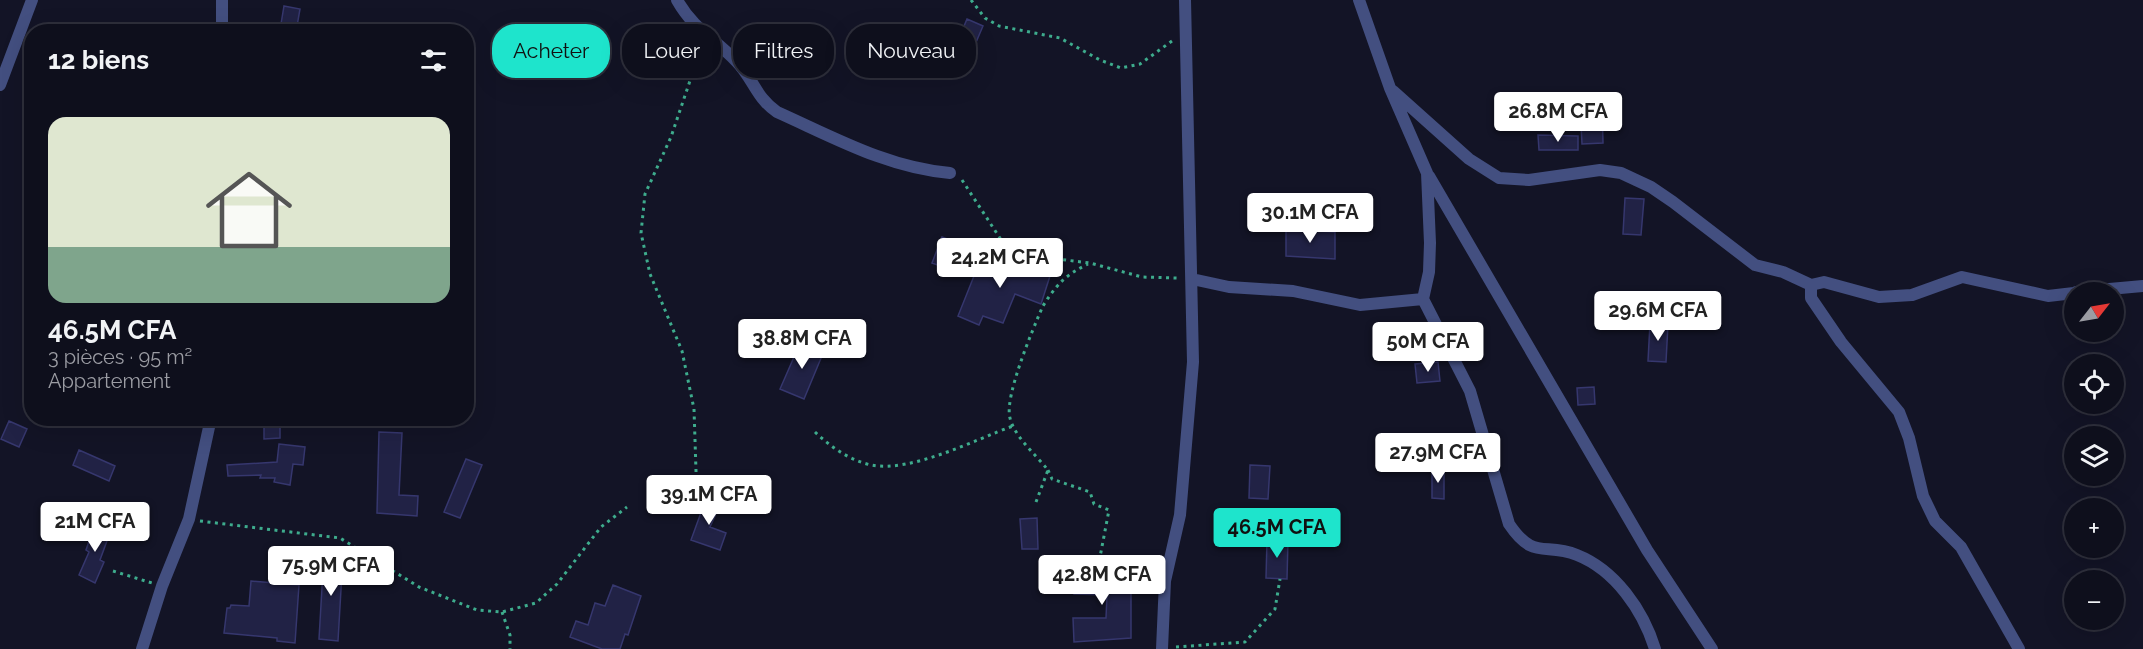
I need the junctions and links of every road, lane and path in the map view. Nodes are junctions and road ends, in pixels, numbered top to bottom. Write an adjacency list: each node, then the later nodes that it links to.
1 (32, 0): 12 (street)
2 (222, 0): 7 (street)
3 (677, 0): 8 (street)
4 (970, 0): 9 (path)
5 (1185, 0): 9 (street)
6 (1359, 0): 13 (street)
7 (222, 24)
8 (693, 24)
9 (1186, 31): 17 (street)
10 (721, 48): 14 (street)
11 (691, 78): 27 (path)
12 (0, 85)
13 (1390, 88): 15 (street); 18 (street)
14 (950, 173): 16 (path)
15 (1427, 173): 22 (street); 40 (street)
16 (1090, 263): 17 (path); 24 (path)
17 (1192, 279): 22 (street); 36 (street)
18 (1811, 285): 21 (street); 41 (street)
19 (2143, 286): 20 (street)
20 (2124, 288)
21 (2064, 294)
22 (1423, 299): 39 (street)
23 (209, 426): 30 (street)
24 (1013, 426): 25 (path); 26 (path)
25 (815, 432)
26 (1048, 470): 28 (path); 31 (path)
27 (697, 502)
28 (1036, 502)
29 (627, 507): 35 (path)
30 (189, 519): 34 (street); 35 (path)
31 (1100, 557)
32 (113, 571): 34 (path)
33 (1280, 579): 36 (path)
34 (162, 586): 37 (street)
35 (502, 612): 38 (path)
36 (1162, 648)
37 (142, 649)
38 (510, 649)
39 (1655, 649)
40 (1712, 649)
41 (2019, 649)

